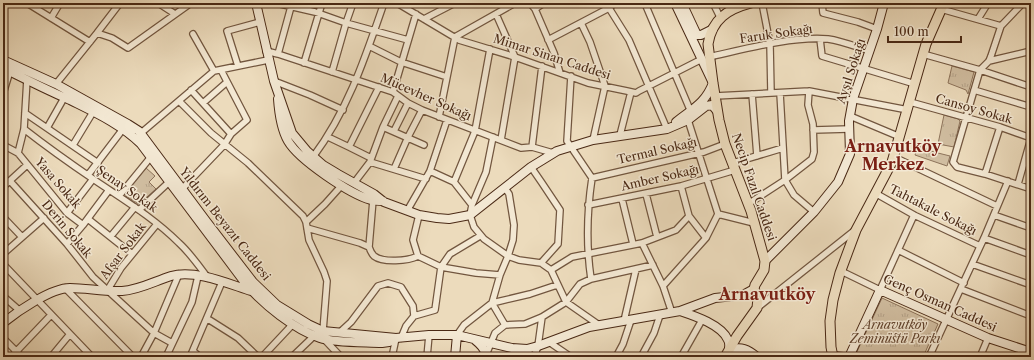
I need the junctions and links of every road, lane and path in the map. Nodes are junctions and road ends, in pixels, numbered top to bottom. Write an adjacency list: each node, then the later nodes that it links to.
1 (27, 3): 38 (street)
2 (60, 3): 38 (street)
3 (120, 3): 48 (street)
4 (158, 3): 34 (street)
5 (191, 3): 34 (street)
6 (256, 3): 41 (main road)
7 (276, 3): 28 (street)
8 (322, 3): 33 (street)
9 (353, 3): 42 (street)
10 (384, 3): 47 (street)
11 (455, 3): 39 (street)
12 (515, 3): 36 (street)
13 (530, 3): 32 (street)
14 (544, 3): 32 (street)
15 (615, 3): 31 (street)
16 (652, 3): 77 (street)
17 (675, 3): 64 (main road)
18 (682, 3): 45 (main road)
19 (712, 3): 37 (street)
20 (751, 3): 37 (main road)
21 (762, 3): 55 (street)
22 (822, 3): 46 (street)
23 (884, 3): 46 (main road, Ayşıl Sokağı)
24 (988, 3): 40 (street)
25 (1023, 3): 44 (street)
26 (1027, 3): 29 (street)
27 (402, 4): 35 (street, Mimar Sinan Caddesi)
28 (291, 5): 33 (street); 60 (street)
29 (1031, 5)
30 (942, 6): 40 (street); 61 (main road)
31 (609, 8): 43 (street); 88 (street)
32 (535, 9): 53 (street)
33 (318, 13): 42 (street); 68 (street)
34 (175, 14): 48 (street)
35 (416, 14): 39 (street, Mimar Sinan Caddesi); 52 (street)
36 (496, 14): 50 (street); 63 (street)
37 (720, 17): 45 (main road, Necip Fazıl Caddesi)
38 (51, 18): 54 (street)
39 (424, 18): 50 (street, Mimar Sinan Caddesi)
40 (978, 19): 44 (street)
41 (260, 22): 62 (main road); 69 (street)
42 (346, 23): 47 (street); 75 (street)
43 (581, 23): 53 (street); 87 (street)
44 (1001, 26): 66 (street)
45 (713, 29): 64 (main road, Necip Fazıl Caddesi)
46 (877, 29): 58 (main road, Ayşıl Sokağı)
47 (374, 31): 52 (street); 56 (street)
48 (97, 33): 54 (street)
49 (193, 34): 73 (street)
50 (455, 37): 57 (street, Mimar Sinan Caddesi); 79 (street)
51 (820, 39): 55 (street, Faruk Sokağı); 58 (street, Faruk Sokağı); 72 (street)
52 (408, 40): 67 (street)
53 (548, 40): 76 (street)
54 (90, 42): 85 (street)
55 (770, 44): 64 (street, Faruk Sokağı); 96 (street)
56 (369, 46): 67 (street); 81 (street)
57 (490, 49): 63 (street, Mimar Sinan Caddesi); 131 (street)
58 (870, 51): 72 (main road, Ayşıl Sokağı)
59 (1031, 51): 66 (street)
60 (278, 54): 62 (street, Mücevher Sokağı); 68 (street, Mücevher Sokağı)
61 (923, 54): 74 (street); 86 (main road)
62 (267, 56): 69 (street); 82 (main road)
63 (516, 57): 70 (street, Mimar Sinan Caddesi); 140 (street)
64 (706, 58): 77 (street); 84 (main road, Necip Fazıl Caddesi)
65 (3, 60): 85 (main road, Yıldırım Beyazıt Caddesi)
66 (989, 61): 74 (street)
67 (402, 62): 79 (street); 94 (street)
68 (304, 63): 75 (street, Mücevher Sokağı)
69 (238, 66): 73 (street)
70 (542, 66): 76 (street, Mimar Sinan Caddesi); 149 (street)
71 (7, 69): 80 (main road); 98 (street)
72 (864, 69): 86 (street); 104 (main road, Ayşıl Sokağı)
73 (218, 70): 83 (street); 91 (street)
74 (980, 70): 90 (street); 92 (street)
75 (332, 72): 81 (street, Mücevher Sokağı)
76 (560, 72): 78 (street, Mimar Sinan Caddesi)
77 (675, 73): 88 (street); 115 (street)
78 (570, 76): 87 (street, Mimar Sinan Caddesi); 148 (street)
79 (447, 77): 118 (street)
80 (27, 79): 103 (main road); 116 (street)
81 (356, 80): 89 (street, Mücevher Sokağı); 111 (street)
82 (274, 81): 100 (main road); 111 (street)
83 (227, 82): 106 (street); 133 (street)
84 (712, 83): 102 (main road, Necip Fazıl Caddesi); 115 (main road)
85 (56, 84): 132 (main road, Yıldırım Beyazıt Caddesi)
86 (915, 84): 109 (main road)
87 (605, 86): 95 (street, Mimar Sinan Caddesi); 141 (street)
88 (649, 86): 95 (street); 127 (street)
89 (379, 87): 94 (street, Mücevher Sokağı); 147 (street)
90 (1031, 87)
91 (191, 90): 105 (street); 106 (street)
92 (974, 90): 110 (street); 119 (street)
93 (809, 91): 97 (street, Cansoy Sokak); 104 (street, Cansoy Sokak); 129 (street)
94 (393, 92): 101 (street, Mücevher Sokağı)
95 (631, 92): 134 (street)
96 (771, 93): 97 (street, Cansoy Sokak); 99 (street, Cansoy Sokak)
97 (780, 93): 150 (street)
98 (3, 94)
99 (752, 94): 102 (street, Cansoy Sokak); 154 (street)
100 (278, 96): 155 (main road); 177 (main road)
101 (398, 96): 107 (street, Mücevher Sokağı); 122 (street)
102 (715, 96): 108 (main road); 113 (main road, Necip Fazıl Caddesi)
103 (64, 98): 114 (main road); 124 (street)
104 (854, 99): 109 (street, Cansoy Sokak); 117 (main road, Ayşıl Sokağı)
105 (180, 101): 132 (street); 146 (street)
106 (203, 103): 133 (street)
107 (408, 103): 112 (street, Mücevher Sokağı); 130 (street)
108 (706, 106): 113 (main road); 121 (main road)
109 (909, 106): 119 (street, Cansoy Sokak); 138 (main road)
110 (1031, 107)
111 (343, 110): 135 (street)
112 (422, 110): 118 (street, Mücevher Sokağı); 136 (street)
113 (717, 111): 143 (main road, Necip Fazıl Caddesi)
114 (92, 112): 126 (main road); 145 (street)
115 (691, 112): 127 (main road)
116 (25, 113): 124 (street); 125 (street)
117 (850, 116): 128 (main road, Ayşıl Sokağı); 138 (street)
118 (439, 117): 120 (street, Mücevher Sokağı)
119 (966, 117): 123 (street, Cansoy Sokak); 165 (street)
120 (447, 120): 131 (street, Mücevher Sokağı); 164 (street)
121 (688, 120): 127 (main road); 153 (street)
122 (383, 126): 130 (street); 158 (street)
123 (1000, 127): 139 (street, Cansoy Sokak); 165 (street)
124 (47, 128): 145 (street)
125 (24, 129): 151 (street); 166 (street, Şenay Sokak)
126 (123, 129): 157 (main road); 159 (street)
127 (667, 129): 134 (main road)
128 (849, 129): 129 (street); 196 (main road, Ayşıl Sokağı)
129 (813, 130): 170 (street)
130 (394, 131): 136 (street)
131 (475, 131): 137 (street, Mücevher Sokağı); 174 (street)
132 (141, 133): 181 (main road, Yıldırım Beyazıt Caddesi)
133 (231, 134): 146 (street)
134 (620, 135): 141 (main road)
135 (328, 137): 147 (street); 155 (street)
136 (408, 137): 142 (street); 163 (street)
137 (493, 137): 140 (street, Mücevher Sokağı); 191 (street)
138 (900, 137): 156 (main road)
139 (1031, 138): 176 (street)
140 (501, 140): 149 (street, Mücevher Sokağı)
141 (593, 140): 148 (main road)
142 (424, 144)
143 (725, 144): 153 (street, Termal Sokağı); 162 (main road, Necip Fazıl Caddesi)
144 (3, 145): 151 (street)
145 (73, 145): 159 (street)
146 (224, 145): 181 (street); 209 (street)
147 (349, 146): 158 (street)
148 (571, 146): 152 (main road); 167 (street)
149 (532, 147): 152 (street, Mücevher Sokağı)
150 (783, 148): 154 (street, Amber Sokağı); 170 (street)
151 (18, 153): 160 (street, Yasa Sokak)
152 (553, 153): 161 (main road)
153 (698, 153): 167 (street, Termal Sokağı); 168 (street)
154 (757, 156): 162 (street, Amber Sokağı)
155 (313, 157): 175 (main road)
156 (894, 157): 184 (main road); 193 (street)
157 (150, 158): 173 (main road); 186 (street)
158 (370, 160): 163 (street); 175 (street)
159 (98, 163): 166 (street)
160 (27, 164): 171 (street); 197 (street, Yasa Sokak)
161 (531, 167): 180 (main road); 232 (street)
162 (734, 167): 168 (street, Amber Sokağı); 190 (main road, Necip Fazıl Caddesi)
163 (394, 169): 169 (street)
164 (430, 171): 169 (street); 174 (street)
165 (985, 174): 172 (street)
166 (91, 177): 183 (street, Şenay Sokak); 197 (street)
167 (592, 178): 192 (street)
168 (708, 178): 178 (street, Amber Sokağı); 198 (street)
169 (426, 179): 195 (street)
170 (785, 180): 190 (street); 196 (street)
171 (10, 181): 179 (street); 205 (street, Derin Sokak)
172 (1008, 181): 176 (street); 193 (street)
173 (168, 182): 194 (street); 255 (main road)
174 (454, 182): 191 (street)
175 (354, 183): 189 (main road)
176 (1018, 184): 182 (street)
177 (342, 185): 188 (main road); 209 (street)
178 (681, 186): 185 (street, Amber Sokağı); 203 (street)
179 (3, 187)
180 (505, 188): 200 (main road); 230 (street)
181 (182, 189): 282 (main road, Yıldırım Beyazıt Caddesi)
182 (1031, 189)
183 (109, 190): 186 (street, Şenay Sokak); 206 (street)
184 (876, 193): 201 (street, Tahtakale Sokağı); 212 (main road)
185 (646, 194): 187 (street, Amber Sokağı); 216 (street)
186 (119, 196): 194 (street, Şenay Sokak)
187 (622, 199): 192 (street, Amber Sokağı); 221 (street)
188 (373, 200): 189 (main road); 223 (street)
189 (384, 202): 195 (main road)
190 (748, 204): 207 (main road, Necip Fazıl Caddesi)
191 (472, 205): 200 (street)
192 (588, 205): 227 (street)
193 (997, 206): 202 (street)
194 (137, 208): 208 (street, Şenay Sokak); 213 (street)
195 (407, 211): 199 (main road)
196 (814, 212): 231 (main road, Ayşıl Sokağı)
197 (67, 213): 210 (street, Yasa Sokak)
198 (718, 214): 207 (street); 217 (street)
199 (419, 215): 200 (main road); 229 (street)
200 (470, 215): 214 (street)
201 (914, 215): 222 (street, Tahtakale Sokağı); 224 (street)
202 (994, 215): 211 (street); 218 (street)
203 (689, 216): 216 (street); 217 (street)
204 (3, 217): 215 (street)
205 (44, 218): 215 (street); 220 (street, Derin Sokak)
206 (88, 219): 210 (street); 213 (street)
207 (754, 223): 231 (main road, Necip Fazıl Caddesi)
208 (157, 224): 226 (street, Afşar Sokak); 243 (street, Şenay Sokak)
209 (307, 225): 223 (street); 282 (street)
210 (83, 226): 220 (street)
211 (1031, 228)
212 (856, 230): 239 (main road); 261 (street)
213 (111, 236): 226 (street)
214 (480, 236): 230 (street); 236 (street)
215 (22, 237): 225 (street)
216 (658, 237): 219 (street)
217 (706, 238): 249 (street)
218 (984, 238): 222 (street); 228 (street)
219 (642, 243): 221 (street); 235 (street)
220 (67, 244): 254 (street, Derin Sokak)
221 (633, 244): 227 (street)
222 (980, 246): 234 (street)
223 (369, 247): 229 (street)
224 (898, 250): 246 (street); 253 (street)
225 (3, 254)
226 (132, 254): 254 (street, Afşar Sokak)
227 (588, 254): 238 (street); 244 (street)
228 (1031, 255)
229 (418, 256): 236 (street)
230 (508, 256): 232 (street); 241 (street)
231 (765, 261): 251 (main road)
232 (542, 263): 238 (street)
233 (3, 264): 257 (street)
234 (972, 264): 246 (street); 248 (street)
235 (653, 265): 237 (street); 249 (street)
236 (441, 267): 241 (street); 267 (street)
237 (636, 269): 244 (street); 273 (street)
238 (550, 270): 247 (street)
239 (841, 271): 253 (street, Genç Osman Caddesi); 321 (main road)
240 (179, 274): 242 (main road); 254 (main road); 278 (street)
241 (500, 275): 259 (street)
242 (198, 276): 243 (main road); 290 (street)
243 (208, 278): 245 (main road)
244 (591, 279): 258 (street)
245 (222, 282): 255 (main road); 271 (street)
246 (964, 283): 252 (street)
247 (557, 285): 258 (street); 259 (street)
248 (1031, 285)
249 (663, 286): 264 (street)
250 (65, 288): 254 (main road); 257 (main road); 305 (street)
251 (754, 289): 260 (main road, Yıldırım Beyazıt Caddesi); 261 (main road)
252 (960, 289): 268 (street); 272 (street)
253 (880, 290): 272 (main road, Genç Osman Caddesi); 323 (main road)
254 (107, 291): 278 (street, Derin Sokak)
255 (252, 292): 275 (main road)
256 (3, 296): 262 (street)
257 (37, 300): 262 (main road); 265 (street)
258 (566, 302): 269 (street); 277 (street)
259 (492, 303): 276 (street); 284 (street)
260 (699, 304): 263 (main road, Yıldırım Beyazıt Caddesi); 270 (main road)
261 (757, 308): 296 (main road)
262 (19, 310): 274 (main road)
263 (680, 311): 264 (main road, Yıldırım Beyazıt Caddesi); 270 (main road)
264 (672, 313): 266 (main road, Yıldırım Beyazıt Caddesi)
265 (51, 315): 280 (street); 293 (street)
266 (660, 315): 273 (main road, Yıldırım Beyazıt Caddesi); 318 (street)
267 (414, 316): 279 (street); 286 (street)
268 (1031, 316)
269 (542, 317): 276 (street); 292 (street)
270 (700, 318): 296 (main road); 319 (street)
271 (208, 319): 297 (street); 309 (street)
272 (946, 320): 287 (main road, Genç Osman Caddesi); 324 (street)
273 (627, 321): 277 (main road, Yıldırım Beyazıt Caddesi); 317 (street)
274 (3, 323)
275 (293, 324): 281 (main road); 310 (street)
276 (504, 325): 291 (street)
277 (599, 325): 289 (main road, Yıldırım Beyazıt Caddesi)
278 (154, 333): 290 (street, Derin Sokak); 306 (street)
279 (339, 333): 282 (main road, Yıldırım Beyazıt Caddesi); 286 (main road, Yıldırım Beyazıt Caddesi)
280 (70, 334): 294 (street); 302 (street)
281 (315, 335): 282 (main road); 311 (street)
282 (323, 335): 286 (main road); 298 (street)
283 (429, 335): 284 (main road, Yıldırım Beyazıt Caddesi); 286 (main road, Yıldırım Beyazıt Caddesi); 313 (street)
284 (457, 335): 288 (main road, Yıldırım Beyazıt Caddesi); 314 (main road)
285 (3, 338): 293 (street)
286 (399, 338): 312 (street)
287 (988, 338): 295 (main road, Genç Osman Caddesi); 325 (street)
288 (474, 340): 291 (main road, Yıldırım Beyazıt Caddesi); 299 (main road)
289 (549, 342): 292 (main road, Yıldırım Beyazıt Caddesi); 316 (street)
290 (172, 343): 307 (street)
291 (491, 344): 292 (main road, Yıldırım Beyazıt Caddesi); 299 (street)
292 (538, 346): 315 (street)
293 (16, 351): 300 (street); 301 (street)
294 (87, 352): 303 (street); 304 (street)
295 (1031, 352)
296 (727, 353): 320 (main road)
297 (192, 354): 308 (street)
298 (339, 356)
299 (485, 356)
300 (11, 357)
301 (22, 357)
302 (51, 357)
303 (83, 357)
304 (92, 357)
305 (133, 357)
306 (141, 357)
307 (166, 357)
308 (200, 357)
309 (258, 357)
310 (262, 357)
311 (292, 357)
312 (392, 357)
313 (427, 357)
314 (455, 357)
315 (534, 357)
316 (571, 357)
317 (616, 357)
318 (641, 357)
319 (681, 357)
320 (757, 357)
321 (831, 357): 322 (main road)
322 (843, 357)
323 (849, 357)
324 (929, 357)
325 (980, 357)

